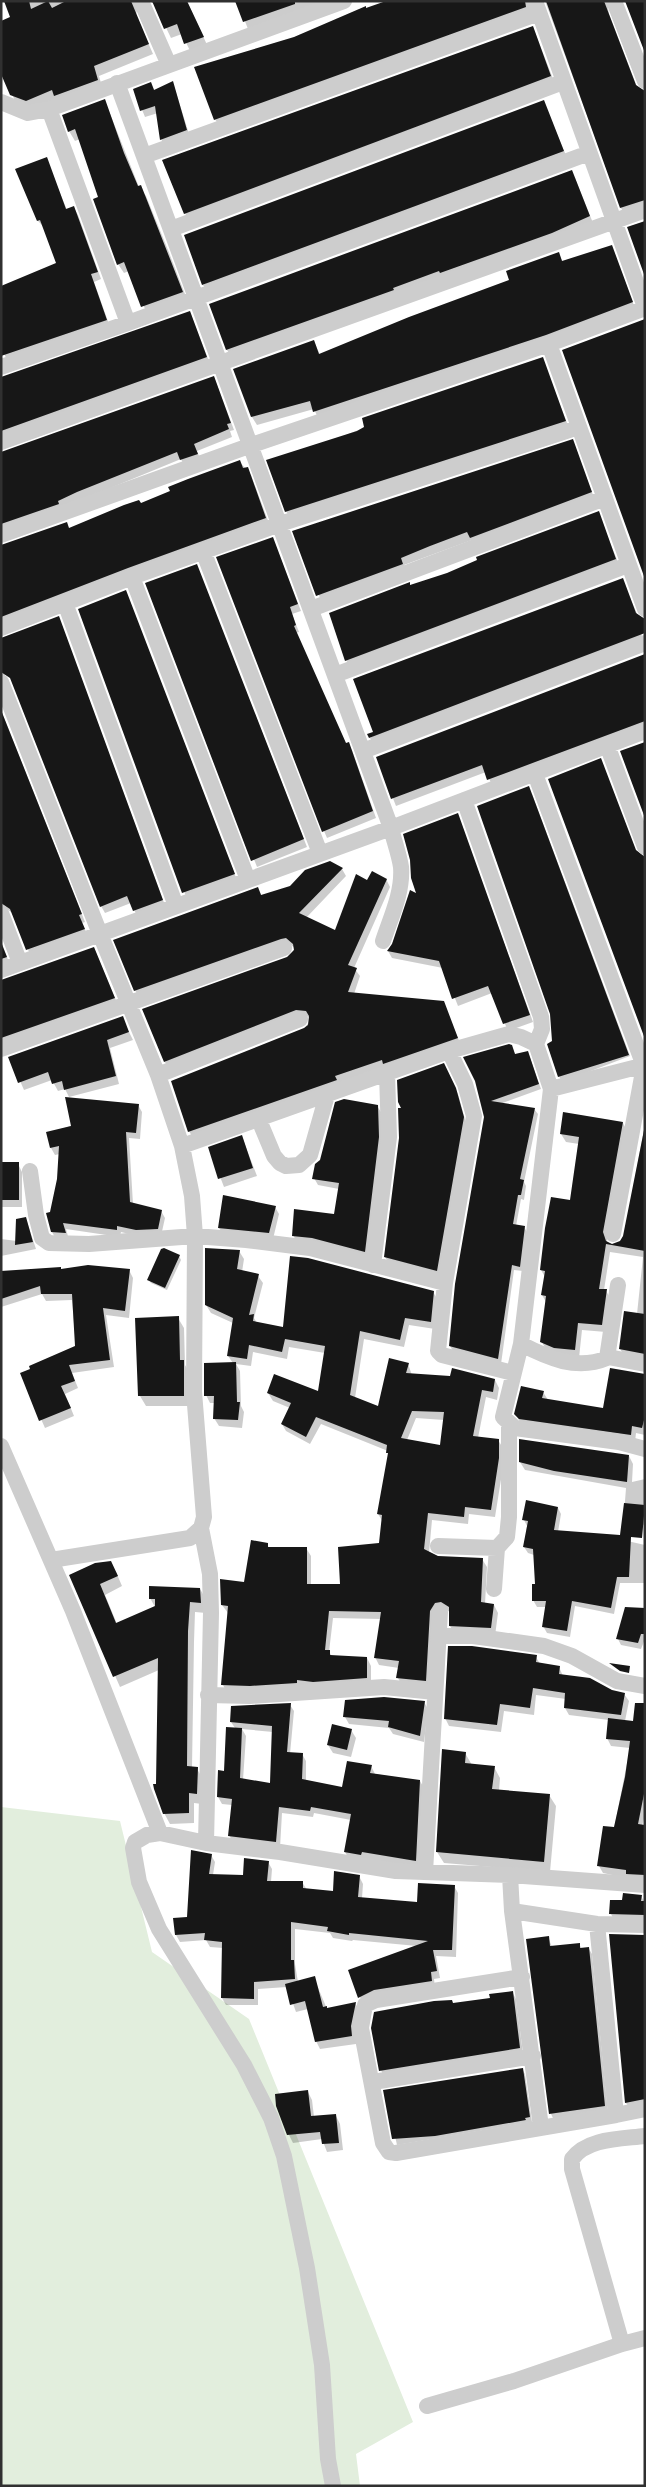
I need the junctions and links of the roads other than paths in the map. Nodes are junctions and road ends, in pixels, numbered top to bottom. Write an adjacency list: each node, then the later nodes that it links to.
1 (141, 1): 5 (street)
2 (344, 1): 5 (street)
3 (614, 1): 6 (street)
4 (537, 7): 7 (street); 12 (street)
5 (169, 64): 8 (street)
6 (645, 81)
7 (563, 82): 11 (street); 15 (street)
8 (117, 83): 10 (street); 12 (street)
9 (1, 102): 10 (street)
10 (49, 109): 18 (street)
11 (589, 153): 14 (street); 16 (street)
12 (144, 156): 15 (street)
13 (645, 210): 14 (street)
14 (616, 222): 17 (street); 20 (street)
15 (171, 229): 16 (street)
16 (196, 298): 18 (street); 20 (street)
17 (645, 308): 19 (street)
18 (128, 323): 21 (street)
19 (550, 344): 22 (street); 24 (street)
20 (220, 364): 23 (street); 24 (street)
21 (1, 367)
22 (579, 427): 25 (street); 26 (street)
23 (1, 442)
24 (249, 446): 26 (street); 27 (street)
25 (604, 498): 29 (street); 32 (street)
26 (280, 524): 28 (street); 32 (street)
27 (1, 535)
28 (203, 551): 30 (street); 45 (street)
29 (628, 565): 33 (street); 36 (street)
30 (132, 577): 31 (street); 46 (street)
31 (65, 603): 34 (street); 47 (street)
32 (311, 609): 36 (street)
33 (645, 609)
34 (1, 628)
35 (645, 642): 40 (street)
36 (335, 675): 40 (street)
37 (1, 682): 49 (street)
38 (645, 731): 39 (street)
39 (607, 745): 41 (street); 44 (street)
40 (363, 751): 43 (street)
41 (535, 774): 42 (street); 59 (street)
42 (464, 800): 43 (street); 56 (street)
43 (391, 828): 45 (street); 50 (street)
44 (645, 847)
45 (320, 853): 46 (street)
46 (248, 880): 47 (street)
47 (176, 906): 49 (street)
48 (1, 913): 52 (street)
49 (100, 934): 52 (street); 54 (street)
50 (383, 941)
51 (284, 948): 54 (street)
52 (20, 963): 53 (street)
53 (1, 970)
54 (128, 1004): 57 (street); 61 (street)
55 (300, 1019): 61 (street)
56 (536, 1044): 58 (street); 62 (street)
57 (1, 1049)
58 (449, 1051): 60 (street); 70 (street)
59 (644, 1066): 62 (street); 67 (street)
60 (387, 1073): 63 (street); 69 (street)
61 (158, 1075): 65 (street)
62 (551, 1088): 72 (street)
63 (327, 1095): 64 (street); 64 (street)
64 (260, 1120): 65 (street)
65 (182, 1146): 68 (street)
66 (30, 1171): 68 (street)
67 (613, 1234)
68 (195, 1236): 69 (street); 79 (street)
69 (373, 1265): 70 (street)
70 (445, 1283): 75 (street)
71 (618, 1285): 73 (street)
72 (521, 1344): 73 (street); 75 (street)
73 (608, 1357): 74 (street)
74 (645, 1364)
75 (513, 1373): 76 (street)
76 (509, 1424): 78 (street); 81 (street)
77 (1, 1446): 82 (street)
78 (645, 1449)
79 (202, 1528): 82 (street); 88 (street)
80 (438, 1546): 81 (street)
81 (497, 1548): 83 (street)
82 (51, 1560): 89 (street)
83 (494, 1589)
84 (440, 1612): 85 (street)
85 (438, 1636): 86 (street); 87 (street)
86 (645, 1686)
87 (435, 1692): 88 (street); 91 (street)
88 (208, 1695): 90 (street)
89 (160, 1833): 90 (street); 107 (street)
90 (206, 1843): 91 (street)
91 (425, 1872): 92 (street)
92 (510, 1875): 93 (street); 94 (street)
93 (645, 1885)
94 (512, 1911): 95 (street); 97 (street)
95 (597, 1924): 96 (street); 101 (street)
96 (645, 1925)
97 (522, 1977): 98 (street); 99 (street)
98 (533, 2056): 99 (street); 102 (street)
99 (373, 2082): 102 (street)
100 (645, 2109): 101 (street)
101 (616, 2114): 102 (street)
102 (541, 2127)
103 (645, 2136): 105 (street)
104 (645, 2338): 105 (street)
105 (622, 2344): 106 (street)
106 (427, 2406)
107 (333, 2486)

